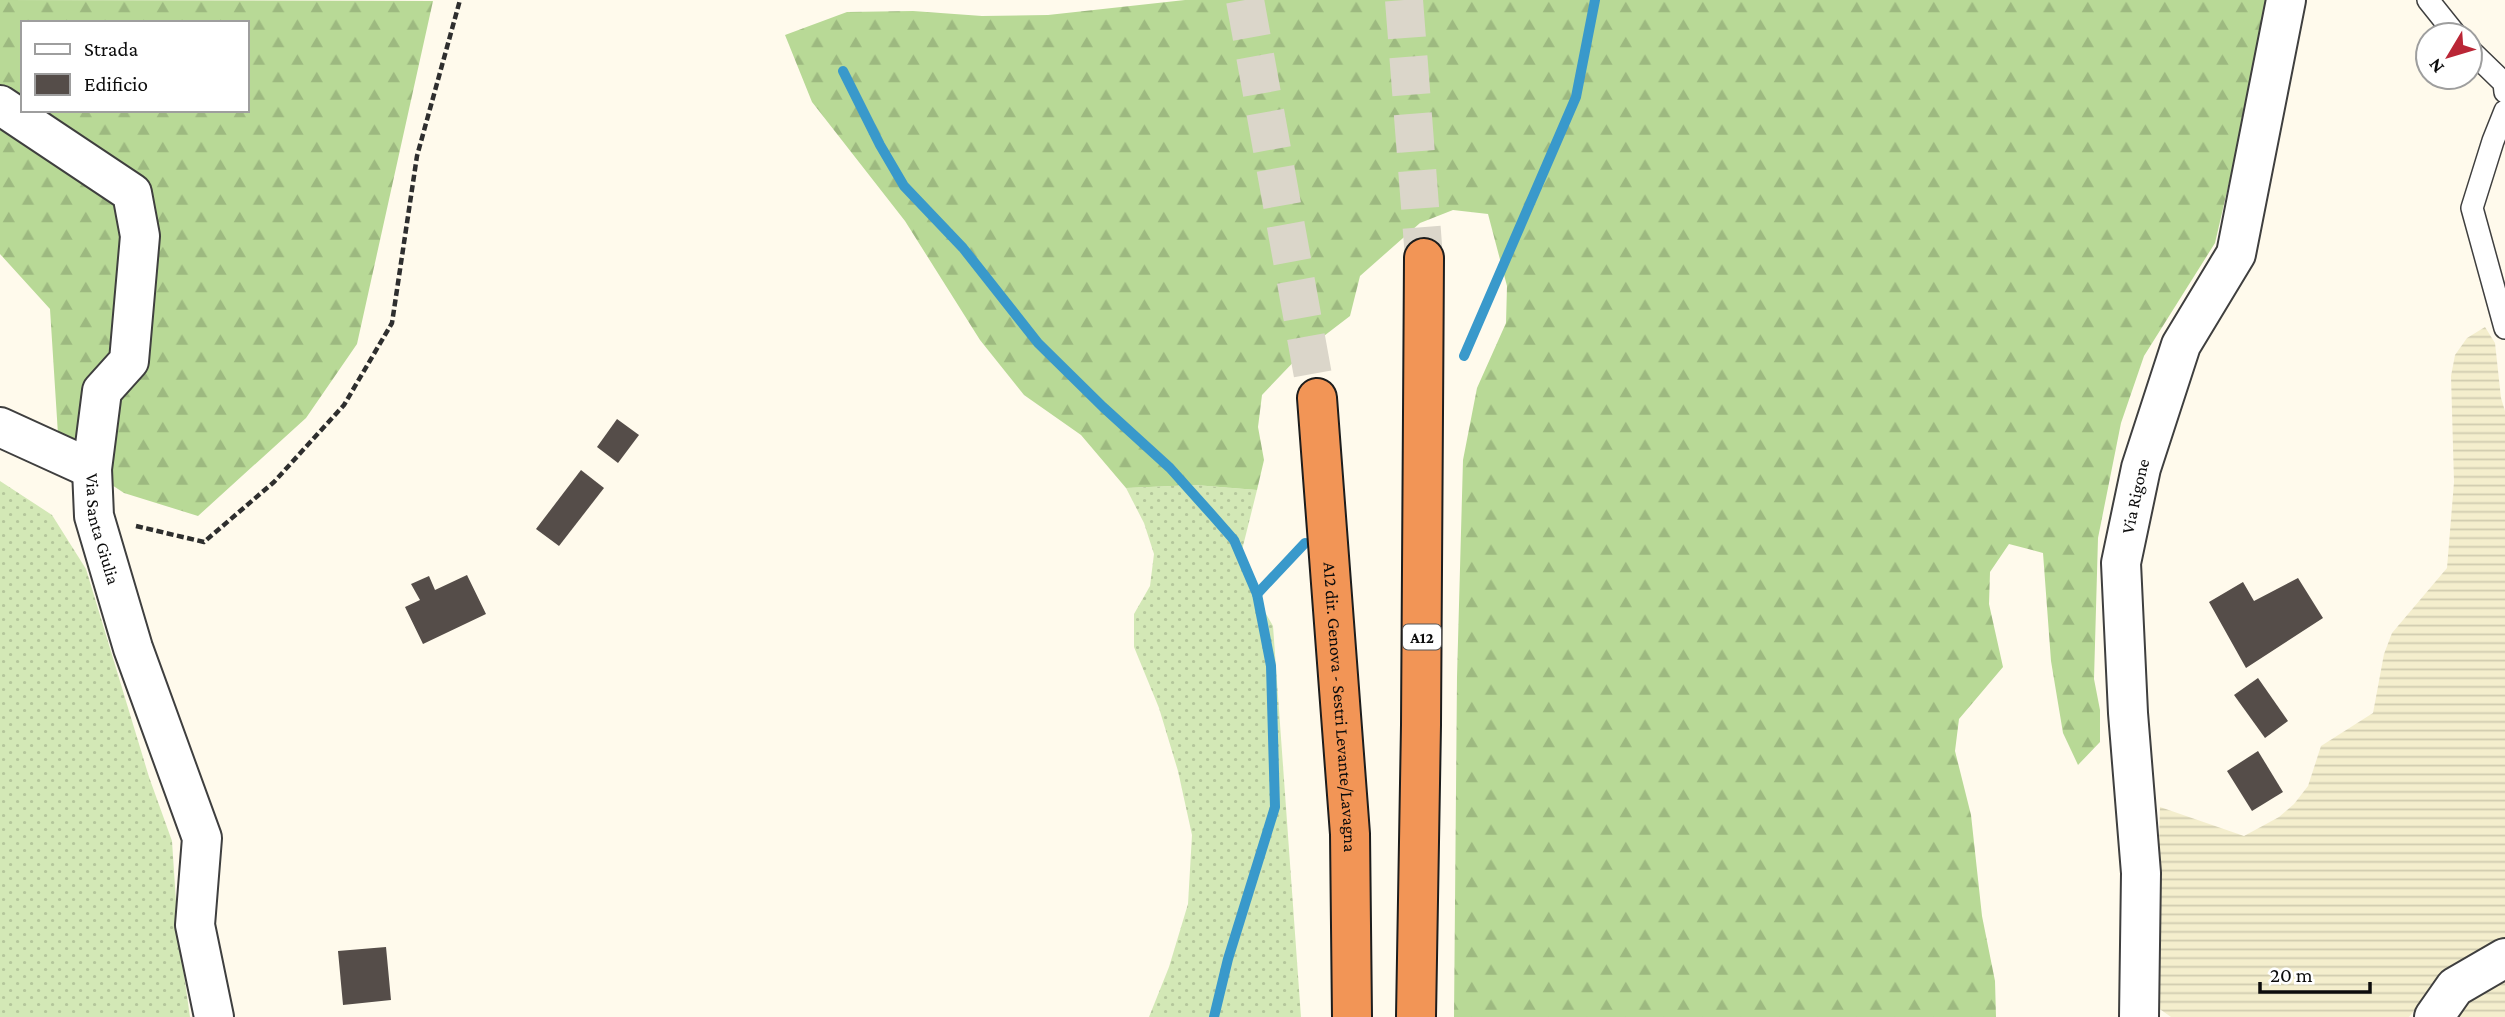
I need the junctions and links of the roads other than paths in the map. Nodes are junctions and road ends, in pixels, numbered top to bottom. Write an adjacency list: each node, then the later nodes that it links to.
1 (2286, 0): 17 (street, Via Rigone)
2 (2428, 0): 3 (lane)
3 (2445, 21)
4 (2484, 64): 5 (lane)
5 (2505, 92)
6 (0, 105): 12 (street, Via Santa Giulia)
7 (2505, 111): 9 (lane)
8 (1424, 258): 16 (highway, A12)
9 (2505, 328)
10 (1317, 398): 15 (highway, A12 dir. Genova - Sestri Levante/Lavagna)
11 (0, 427): 12 (street)
12 (92, 469): 14 (street, Via Santa Giulia)
13 (2505, 958): 18 (street)
14 (214, 1017)
15 (1352, 1017)
16 (1416, 1017)
17 (2139, 1017)
18 (2434, 1017)

